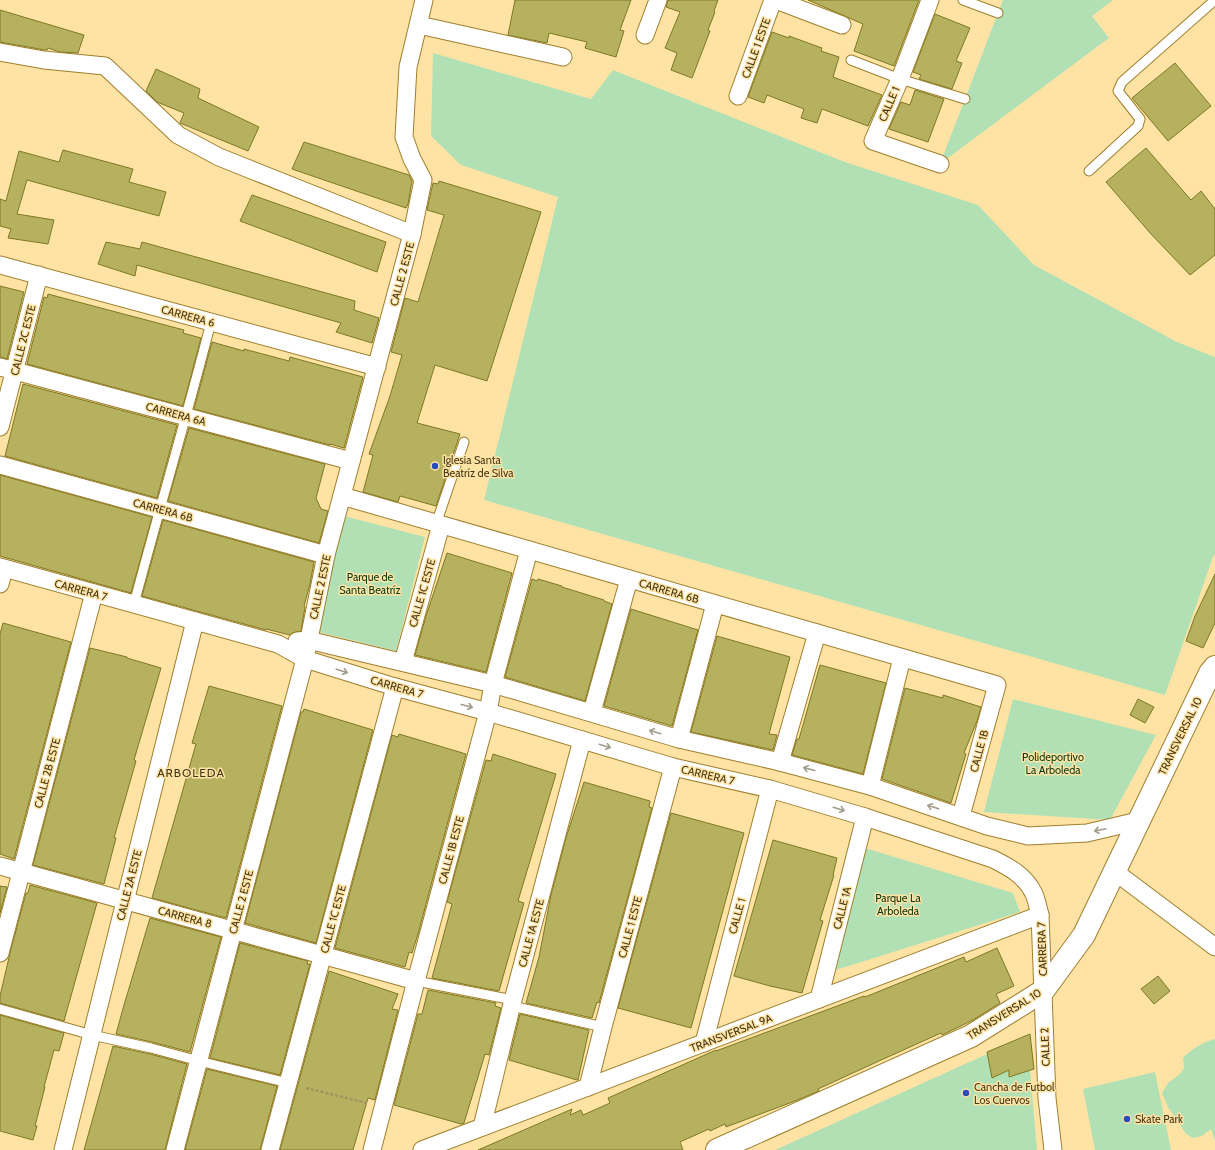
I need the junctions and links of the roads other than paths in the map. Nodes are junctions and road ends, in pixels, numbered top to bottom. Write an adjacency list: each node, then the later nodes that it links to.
1 (424, 0): 8 (street)
2 (658, 0): 10 (street)
3 (775, 0): 9 (street); 15 (street, CALLE 1 ESTE)
4 (930, 0): 14 (street, CALLE 1)
5 (963, 0): 7 (lane)
6 (1215, 0): 18 (lane)
7 (998, 14)
8 (419, 25): 12 (street); 19 (street, CALLE 2 ESTE)
9 (842, 25)
10 (645, 35)
11 (0, 52): 19 (street)
12 (563, 58)
13 (851, 60): 14 (lane)
14 (900, 79): 16 (lane); 17 (street, CALLE 1)
15 (738, 96)
16 (965, 99)
17 (940, 164)
18 (1089, 171)
19 (412, 234): 23 (street, CALLE 2 ESTE)
20 (0, 265): 21 (street, CARRERA 6)
21 (39, 275): 22 (street, CARRERA 6); 24 (street, CALLE 2C ESTE)
22 (212, 322): 23 (street, CARRERA 6); 25 (lane)
23 (377, 367): 28 (street, CALLE 2 ESTE)
24 (7, 369): 25 (street, CARRERA 6A); 26 (street, CALLE 2C ESTE)
25 (186, 417): 28 (street, CARRERA 6A); 31 (lane)
26 (0, 427)
27 (464, 442): 32 (lane)
28 (351, 461): 30 (street, CALLE 2 ESTE)
29 (0, 465): 31 (street, CARRERA 6B)
30 (342, 496): 32 (street, CARRERA 6B); 34 (street, CALLE 2 ESTE)
31 (159, 509): 34 (street, CARRERA 6B); 38 (lane)
32 (439, 524): 33 (street, CARRERA 6B); 46 (street, CALLE 1C ESTE)
33 (529, 550): 36 (street, CARRERA 6B); 48 (street, CALLE 1B ESTE)
34 (326, 555): 42 (street, CALLE 2 ESTE)
35 (1, 574): 37 (street, CARRERA 7)
36 (629, 579): 39 (street, CARRERA 6B); 52 (street)
37 (94, 593): 38 (street, CARRERA 7); 64 (street, CALLE 2B ESTE)
38 (134, 604): 40 (street, CARRERA 7)
39 (715, 604): 41 (street, CARRERA 6B); 53 (street)
40 (195, 621): 43 (street, CARRERA 7); 65 (street, CALLE 2A ESTE)
41 (817, 633): 44 (street, CARRERA 6B); 55 (street)
42 (308, 640): 43 (street, CARRERA 7); 45 (street, CALLE 2 ESTE); 46 (street, CARRERA 7)
43 (278, 644): 45 (street, CARRERA 7)
44 (902, 658): 49 (street, CARRERA 6B); 57 (street)
45 (305, 659): 50 (street, CARRERA 7, one-way to 50); 67 (street, CALLE 2 ESTE)
46 (403, 662): 48 (street, CARRERA 7)
47 (1215, 668): 61 (main road, TRANSVERSAL 10)
48 (493, 684): 51 (street, CALLE 1B ESTE); 52 (street, CARRERA 7)
49 (997, 685): 59 (street, CALLE 1B)
50 (395, 687): 51 (street, CARRERA 7, one-way to 51); 70 (street, CALLE 1C ESTE)
51 (488, 712): 54 (street, CARRERA 7); 71 (street, CALLE 1B ESTE)
52 (592, 712): 53 (street, CARRERA 7, one-way to 52)
53 (679, 739): 55 (street, CARRERA 7)
54 (582, 740): 56 (street, CARRERA 7, one-way to 56); 74 (street, CALLE 1A ESTE)
55 (780, 762): 57 (street, CARRERA 7, one-way to 55)
56 (673, 767): 58 (street, CARRERA 7); 76 (street, CALLE 1 ESTE)
57 (870, 786): 59 (street, CARRERA 7, one-way to 57)
58 (770, 789): 60 (street, CARRERA 7, one-way to 60); 78 (street, CALLE 1)
59 (961, 816): 61 (street, CARRERA 7, one-way to 59)
60 (864, 817): 66 (street, CARRERA 7); 73 (street, CALLE 1A)
61 (1138, 821): 63 (main road, TRANSVERSAL 10)
62 (0, 866): 64 (street, CARRERA 8)
63 (1114, 871): 68 (street); 72 (main road, TRANSVERSAL 10)
64 (21, 872): 65 (street, CARRERA 8); 69 (street, CALLE 2B ESTE)
65 (125, 901): 67 (street, CARRERA 8); 77 (street, CALLE 2A ESTE)
66 (1040, 915): 72 (street, CARRERA 7); 73 (street, TRANSVERSAL 9A)
67 (233, 931): 70 (street, CARRERA 8); 79 (street, CALLE 2 ESTE)
68 (1215, 947)
69 (0, 953)
70 (323, 955): 71 (street, CARRERA 8); 80 (street, CALLE 1C ESTE)
71 (416, 981): 74 (lane); 86 (street, CALLE 1B ESTE)
72 (1043, 991): 88 (main road, TRANSVERSAL 10); 89 (street, CALLE 2)
73 (820, 999): 78 (street, TRANSVERSAL 9A)
74 (512, 1003): 76 (lane); 82 (street, CALLE 1A ESTE)
75 (0, 1009): 77 (lane)
76 (603, 1027): 81 (street, CALLE 1 ESTE)
77 (92, 1035): 79 (lane); 83 (street, CALLE 2A ESTE)
78 (704, 1043): 81 (street, TRANSVERSAL 9A)
79 (199, 1061): 80 (lane); 84 (street, CALLE 2 ESTE)
80 (288, 1083): 85 (street, CALLE 1C ESTE)
81 (588, 1087): 82 (street, TRANSVERSAL 9A)
82 (482, 1127): 87 (street, TRANSVERSAL 9A)
83 (63, 1150)
84 (175, 1150)
85 (270, 1150)
86 (372, 1150)
87 (422, 1150)
88 (718, 1150)
89 (1053, 1150)

